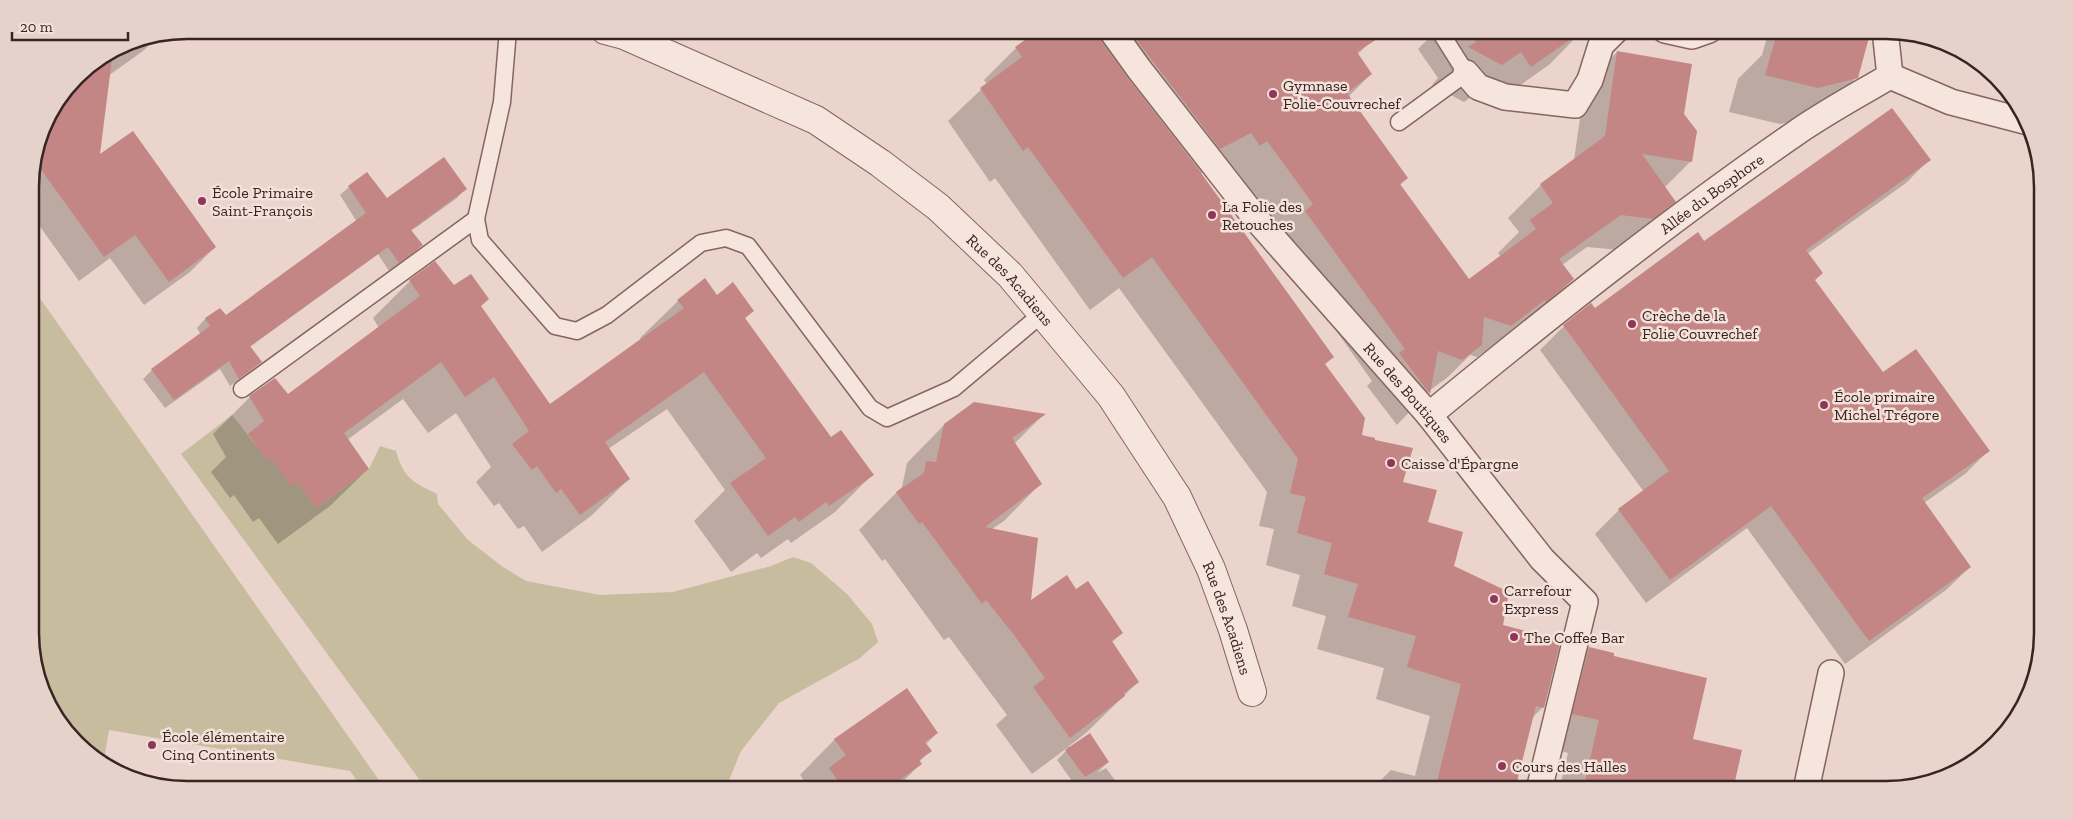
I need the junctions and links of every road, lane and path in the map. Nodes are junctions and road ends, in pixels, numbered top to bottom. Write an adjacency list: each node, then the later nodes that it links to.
1 (507, 39): 11 (lane)
2 (633, 39): 12 (street, Rue des Acadiens)
3 (1117, 39): 14 (street, Rue des Boutiques)
4 (1445, 39): 7 (lane)
5 (1607, 39): 7 (street)
6 (1886, 39): 8 (street)
7 (1466, 72): 10 (lane)
8 (1890, 76): 9 (street); 14 (street, Allée du Bosphore)
9 (2017, 119)
10 (1399, 122)
11 (476, 219): 12 (lane); 13 (lane)
12 (1042, 313): 16 (street, Rue des Acadiens)
13 (242, 389)
14 (1429, 415): 17 (street, Rue des Boutiques)
15 (1831, 673): 18 (street)
16 (1252, 692)
17 (1541, 781)
18 (1808, 781)

